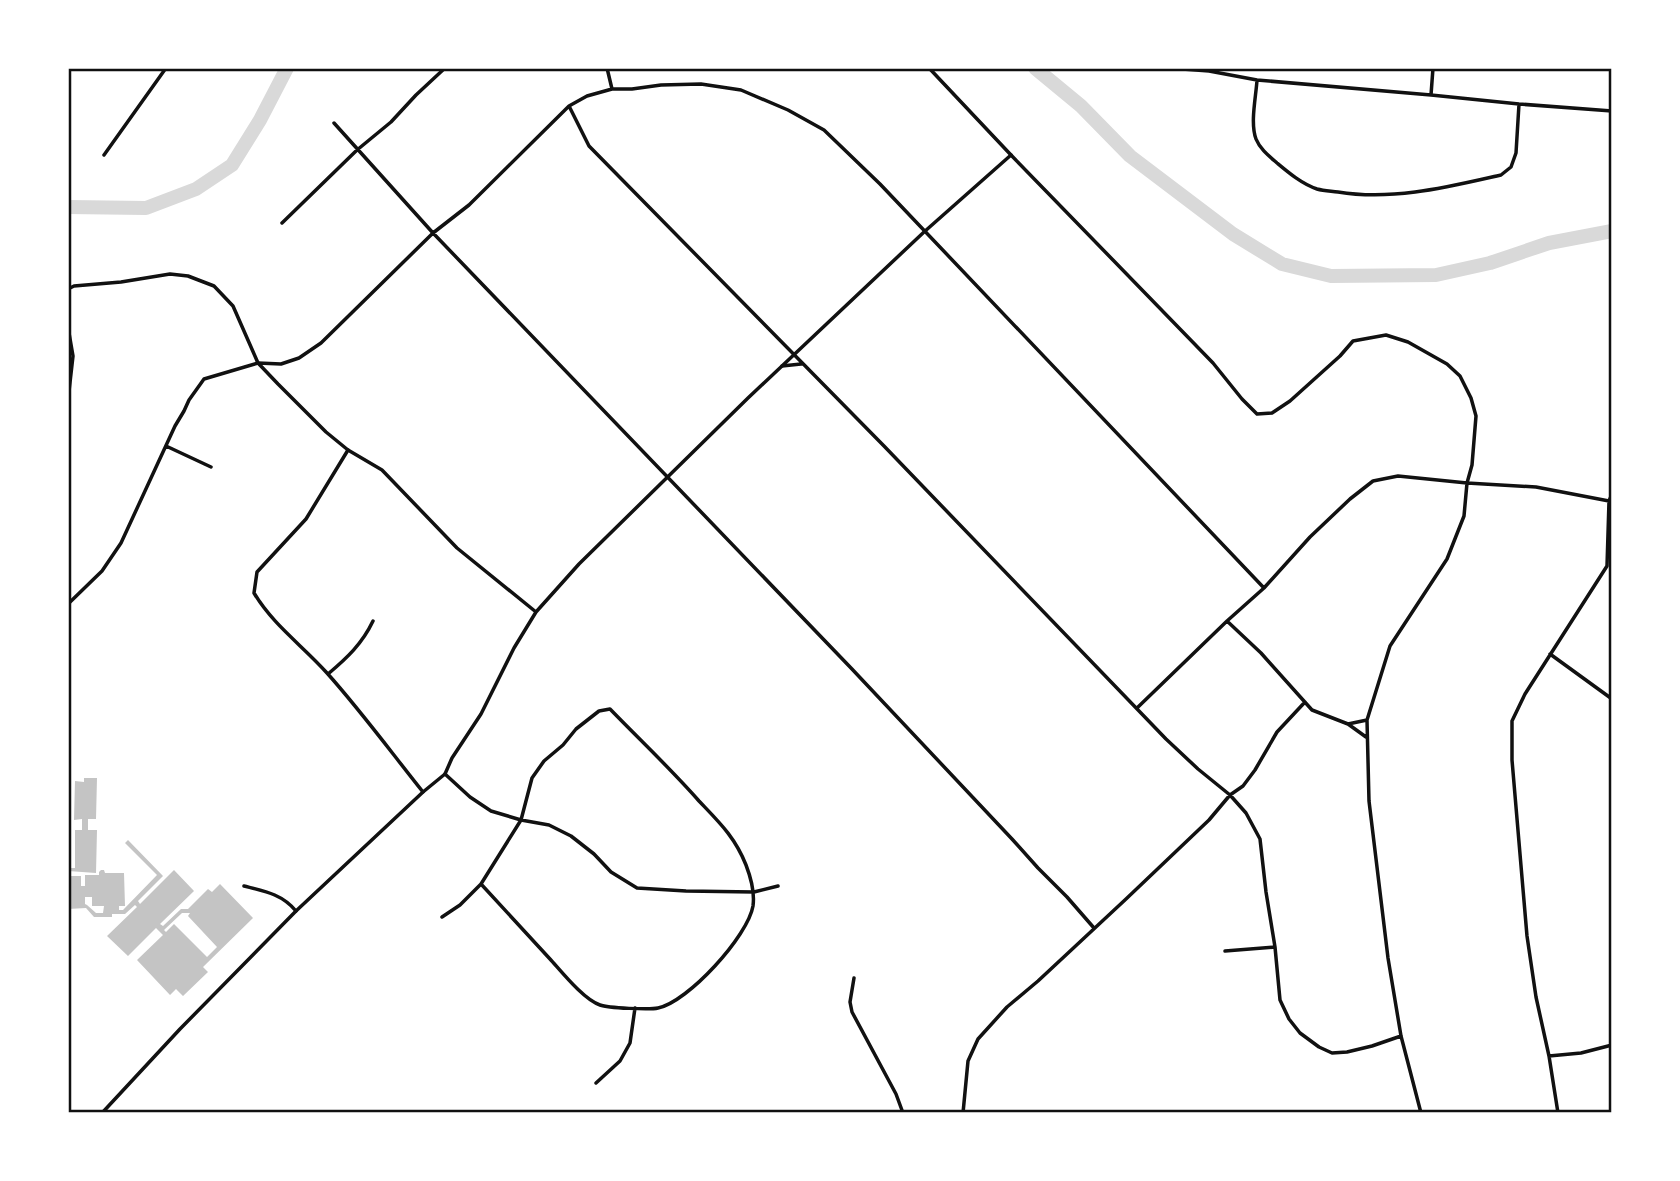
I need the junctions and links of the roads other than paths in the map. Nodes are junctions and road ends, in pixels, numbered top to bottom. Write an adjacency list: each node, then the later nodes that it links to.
1 (166, 68): 16 (street)
2 (445, 68): 15 (street)
3 (607, 68): 9 (street)
4 (929, 68): 17 (street)
5 (1169, 68): 7 (street)
6 (1433, 68): 10 (street)
7 (1209, 70): 8 (street)
8 (1256, 80): 10 (street); 11 (street)
9 (612, 89): 12 (street); 19 (street)
10 (1431, 95): 11 (street)
11 (1519, 104): 13 (street)
12 (569, 106): 20 (street); 23 (street)
13 (1612, 111)
14 (334, 123): 15 (street)
15 (357, 150): 18 (street); 20 (street)
16 (104, 155)
17 (1011, 155): 19 (street); 32 (street)
18 (282, 223)
19 (925, 232): 23 (street); 36 (street)
20 (433, 233): 24 (street); 31 (street)
21 (68, 289): 24 (street)
22 (68, 327): 27 (street)
23 (794, 355): 25 (street); 26 (street)
24 (258, 363): 28 (street); 29 (street)
25 (803, 364): 26 (street); 45 (street)
26 (782, 366): 31 (street)
27 (68, 400)
28 (166, 446): 30 (street); 37 (street)
29 (348, 450): 38 (street); 42 (street)
30 (211, 467)
31 (667, 478): 38 (street); 59 (street)
32 (1467, 484): 34 (street); 36 (street); 46 (street)
33 (1612, 494): 34 (street)
34 (1609, 501): 35 (street)
35 (1610, 567): 41 (street)
36 (1264, 588): 40 (street)
37 (68, 604)
38 (536, 612): 49 (street)
39 (373, 621): 42 (street)
40 (1227, 621): 44 (street); 45 (street)
41 (1550, 654): 43 (street); 66 (street)
42 (328, 674): 50 (street)
43 (1612, 699)
44 (1304, 702): 47 (street); 51 (street)
45 (1137, 708): 51 (street)
46 (1367, 720): 47 (street); 48 (street)
47 (1348, 724): 48 (street)
48 (1367, 737): 64 (street)
49 (445, 774): 50 (street); 52 (street)
50 (423, 792): 57 (street)
51 (1230, 795): 59 (street); 60 (street)
52 (521, 820): 53 (street); 56 (street); 56 (street)
53 (481, 884): 58 (street); 63 (street)
54 (244, 886): 57 (street)
55 (778, 886): 56 (street)
56 (754, 892): 63 (street)
57 (296, 911): 68 (street)
58 (442, 917)
59 (1094, 929): 70 (street)
60 (1275, 947): 61 (street); 64 (street)
61 (1225, 951)
62 (854, 978): 69 (street)
63 (635, 1008): 67 (street)
64 (1401, 1036): 71 (street)
65 (1612, 1045): 66 (street)
66 (1549, 1056): 72 (street)
67 (596, 1083)
68 (102, 1113)
69 (903, 1113)
70 (963, 1113)
71 (1420, 1113)
72 (1558, 1113)

